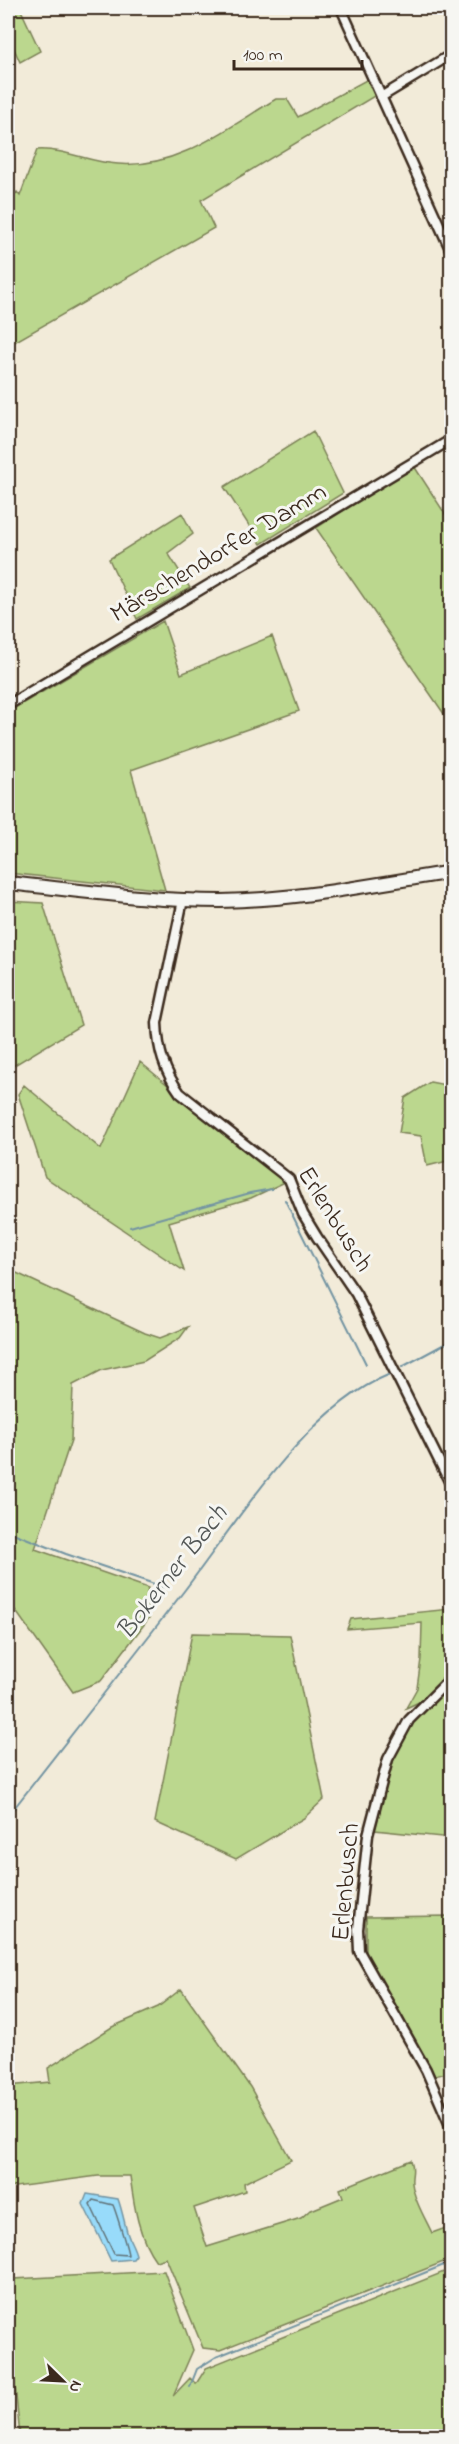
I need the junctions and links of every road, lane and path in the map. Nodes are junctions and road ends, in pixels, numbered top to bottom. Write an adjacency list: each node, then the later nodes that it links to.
1 (341, 8): 3 (street)
2 (452, 54): 3 (street)
3 (381, 97): 4 (street)
4 (452, 253)
5 (452, 439): 6 (street, Märschendorfer Damm)
6 (8, 705)
7 (452, 872): 9 (street)
8 (8, 883): 9 (street)
9 (183, 900): 10 (street, Erlenbusch)
10 (452, 1487)
11 (452, 1677): 12 (street, Erlenbusch)
12 (452, 2130)

